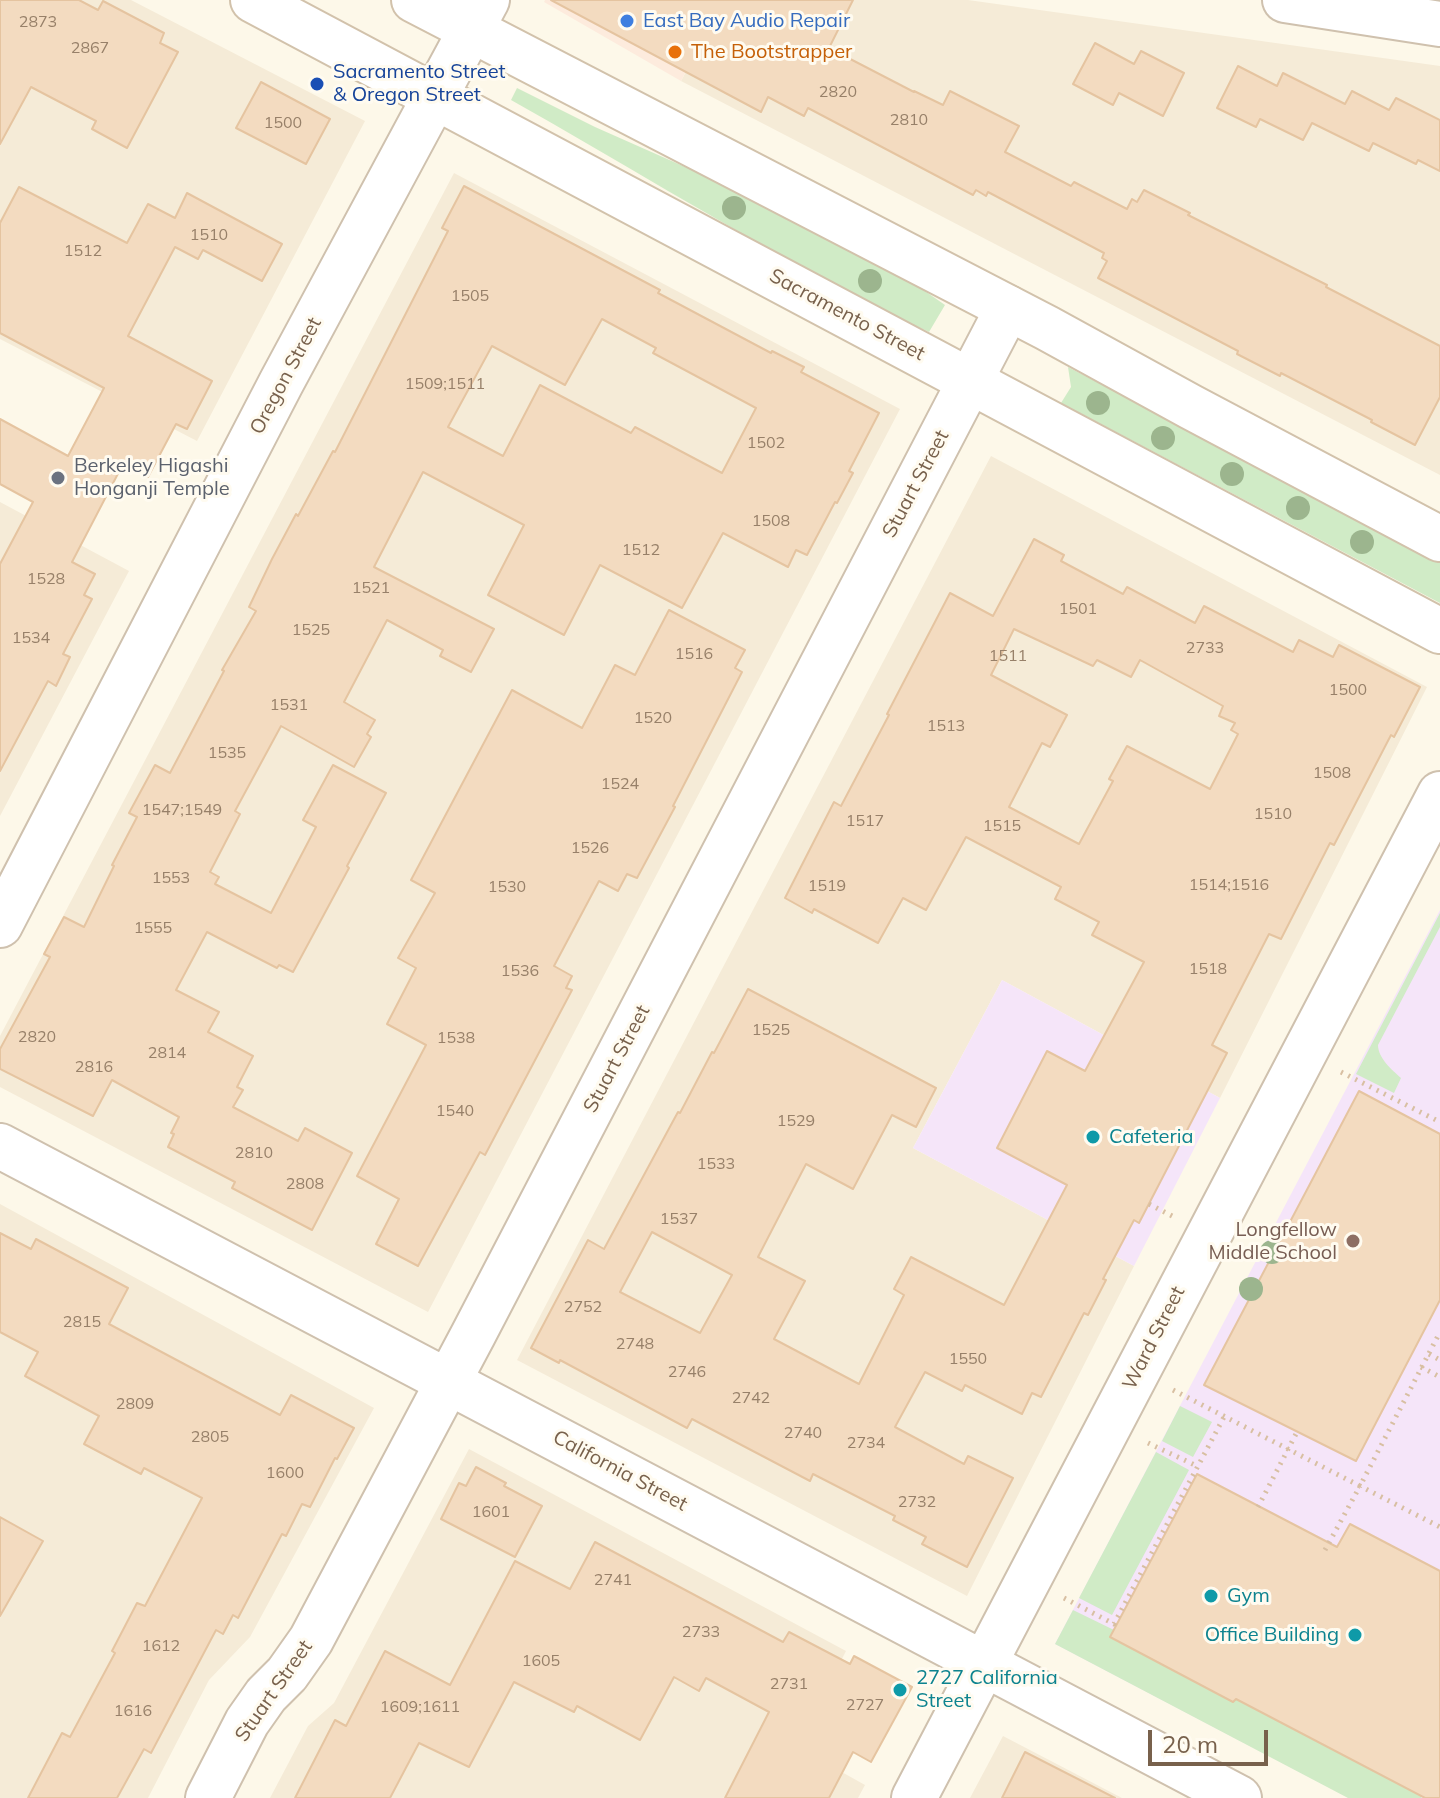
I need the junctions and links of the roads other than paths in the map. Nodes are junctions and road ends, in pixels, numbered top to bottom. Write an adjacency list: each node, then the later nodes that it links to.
1 (253, 0): 6 (street, Sacramento Street)
2 (414, 0): 4 (street)
3 (1285, 0): 5 (street)
4 (479, 15): 6 (street, Oregon Street); 7 (street)
5 (1440, 24)
6 (436, 96): 8 (street, Sacramento Street); 12 (street, Oregon Street)
7 (1008, 308): 8 (street, Stuart Street); 9 (street)
8 (970, 380): 10 (street, Sacramento Street); 14 (street, Stuart Street)
9 (1440, 539)
10 (1440, 631)
11 (1440, 794): 15 (street, Ward Street)
12 (0, 925)
13 (0, 1146): 14 (street, California Street)
14 (449, 1381): 15 (street, California Street); 16 (street, Stuart Street)
15 (985, 1665): 17 (street, Ward Street); 18 (street, California Street)
16 (208, 1798)
17 (914, 1798)
18 (1239, 1798)

